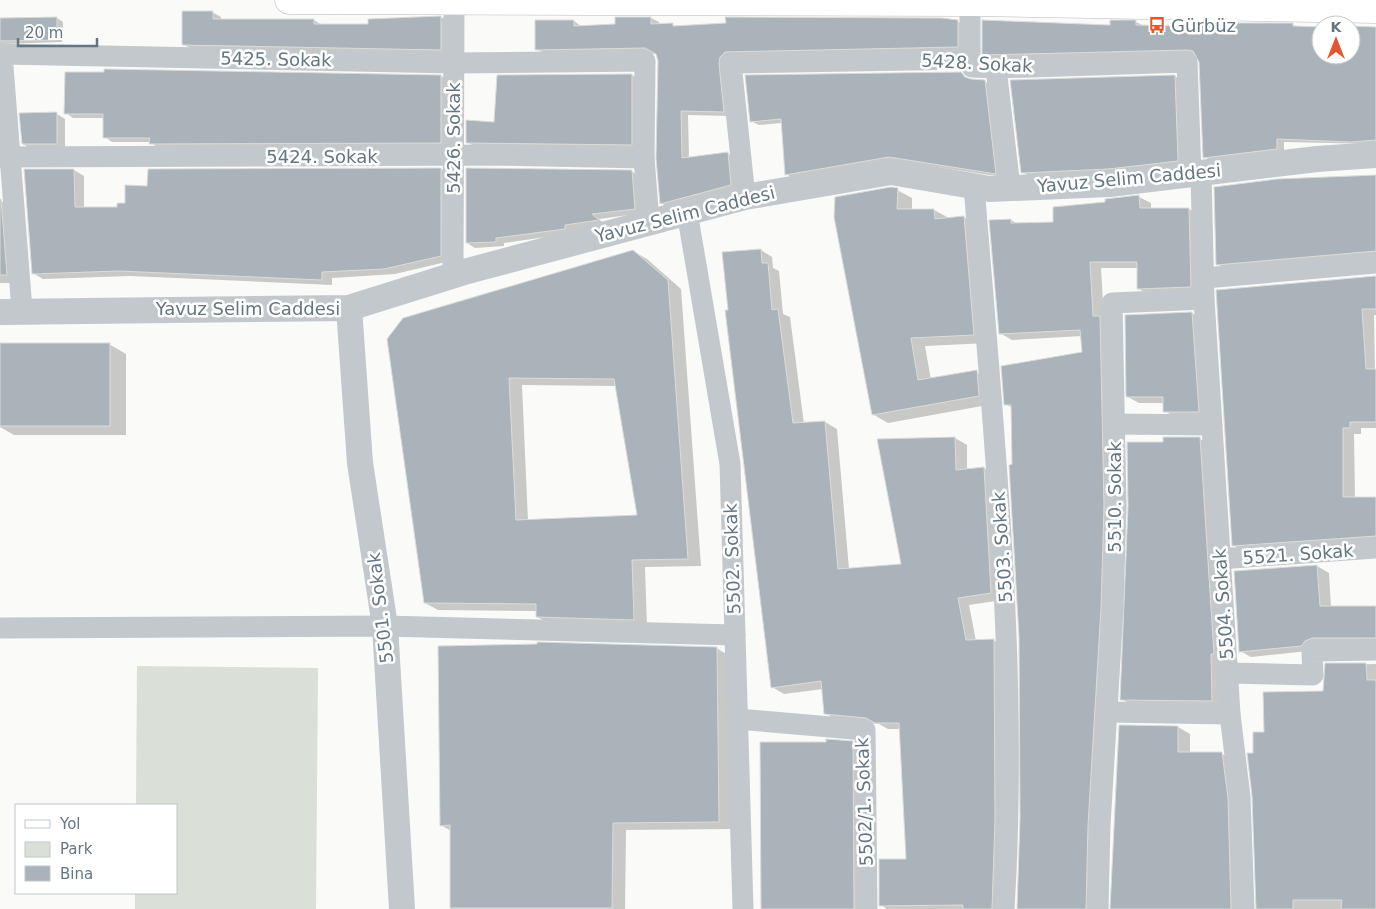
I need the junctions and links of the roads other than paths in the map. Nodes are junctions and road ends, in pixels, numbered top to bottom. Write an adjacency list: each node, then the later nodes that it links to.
1 (288, 0): 2 (main road)
2 (454, 1): 3 (main road); 6 (street, 5426. Sokak)
3 (970, 2): 4 (main road); 5 (street)
4 (1376, 9)
5 (970, 59): 7 (street, 5428. Sokak); 15 (street, 5428. Sokak)
6 (454, 63): 9 (street, 5426. Sokak); 10 (street, 5425. Sokak); 11 (street, 5425. Sokak)
7 (996, 68): 12 (street, 5428. Sokak); 14 (street)
8 (1376, 155): 12 (street, Yavuz Selim Caddesi)
9 (453, 156): 10 (street, 5424. Sokak); 11 (street, 5424. Sokak); 19 (street, 5426. Sokak)
10 (5, 157): 22 (street, 5425. Sokak)
11 (644, 158): 17 (street, 5425. Sokak)
12 (1196, 173): 14 (street, Yavuz Selim Caddesi); 20 (street)
13 (974, 186): 14 (street, Yavuz Selim Caddesi); 15 (street, Yavuz Selim Caddesi); 38 (street, 5503. Sokak)
14 (1010, 188)
15 (745, 197): 16 (street, Yavuz Selim Caddesi)
16 (687, 212): 17 (street, Yavuz Selim Caddesi); 29 (street, 5502. Sokak)
17 (649, 222): 19 (street, Yavuz Selim Caddesi)
18 (1376, 262): 20 (street)
19 (453, 275): 21 (street, Yavuz Selim Caddesi)
20 (1204, 289): 23 (street, 5510. Sokak); 24 (street, 5504. Sokak)
21 (349, 308): 22 (street, Yavuz Selim Caddesi); 27 (street, 5501. Sokak)
22 (11, 311)
23 (1114, 424): 24 (street); 32 (street, 5510. Sokak)
24 (1212, 425): 26 (street, 5504. Sokak)
25 (1376, 548): 26 (street, 5521. Sokak)
26 (1219, 560): 31 (street, 5504. Sokak)
27 (385, 626): 28 (street); 29 (street); 35 (street, 5501. Sokak)
28 (0, 628)
29 (735, 635): 34 (street, 5502. Sokak)
30 (1376, 650): 31 (street)
31 (1229, 672): 33 (street, 5504. Sokak)
32 (1106, 712): 33 (street); 39 (street, 5510. Sokak)
33 (1230, 714): 40 (street, 5504. Sokak)
34 (738, 719): 36 (street, 5502. Sokak); 37 (street, 5502/1. Sokak)
35 (402, 909)
36 (743, 909)
37 (867, 909)
38 (1004, 909)
39 (1098, 909)
40 (1244, 909)

